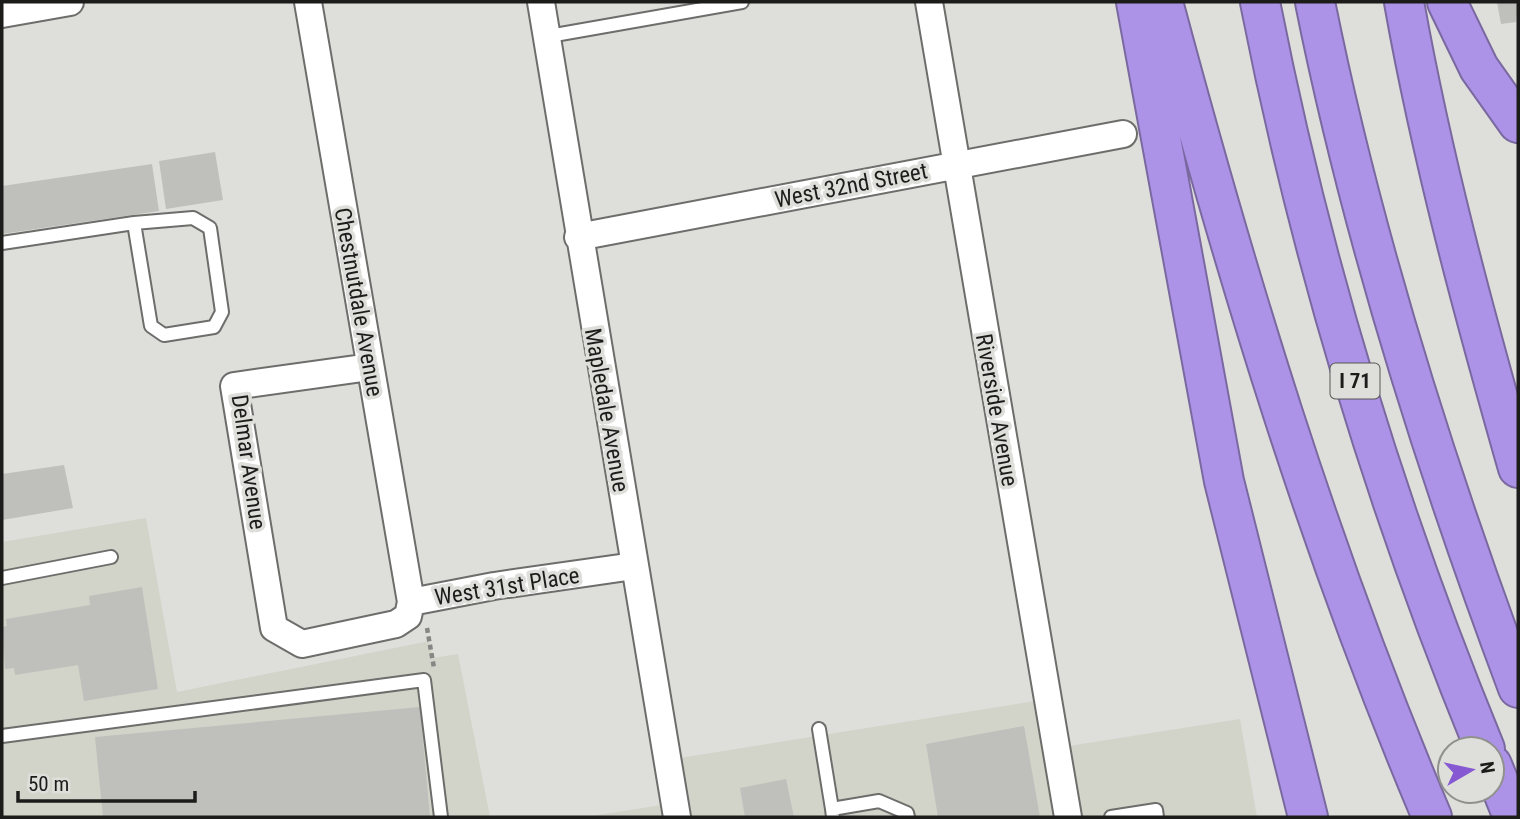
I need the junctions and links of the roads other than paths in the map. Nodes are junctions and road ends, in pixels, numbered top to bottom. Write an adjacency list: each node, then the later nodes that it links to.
1 (70, 2): 12 (street)
2 (308, 2): 20 (street, Chestnutdale Avenue)
3 (541, 2): 13 (street, Mapledale Avenue)
4 (742, 2): 13 (lane)
5 (929, 2): 16 (street, Riverside Avenue)
6 (1136, 2): 39 (highway)
7 (1163, 2): 40 (highway)
8 (1260, 2): 29 (highway, I 71)
9 (1315, 2): 27 (highway, I 71)
10 (1404, 2): 21 (highway)
11 (1447, 2): 14 (highway)
12 (2, 14)
13 (549, 36): 18 (street, Mapledale Avenue)
14 (1518, 123)
15 (1123, 134): 16 (street, West 32nd Street)
16 (954, 166): 18 (street, West 32nd Street); 36 (street, Riverside Avenue)
17 (134, 223): 17 (lane); 19 (lane)
18 (578, 237): 23 (street, Mapledale Avenue)
19 (2, 243)
20 (370, 367): 25 (street, Chestnutdale Avenue); 26 (street, Delmar Avenue)
21 (1518, 468)
22 (111, 557): 24 (lane)
23 (634, 566): 25 (street, West 31st Place); 34 (street, Mapledale Avenue)
24 (2, 578)
25 (411, 602): 26 (street, West 31st Place)
26 (274, 628)
27 (1518, 688)
28 (819, 729): 32 (lane)
29 (1480, 735)
30 (2, 736): 33 (lane)
31 (1506, 800): 41 (highway)
32 (833, 813): 35 (lane)
33 (441, 817)
34 (677, 817)
35 (908, 817)
36 (1068, 817)
37 (1111, 817): 38 (lane)
38 (1157, 817)
39 (1308, 817)
40 (1432, 817)
41 (1513, 817)

